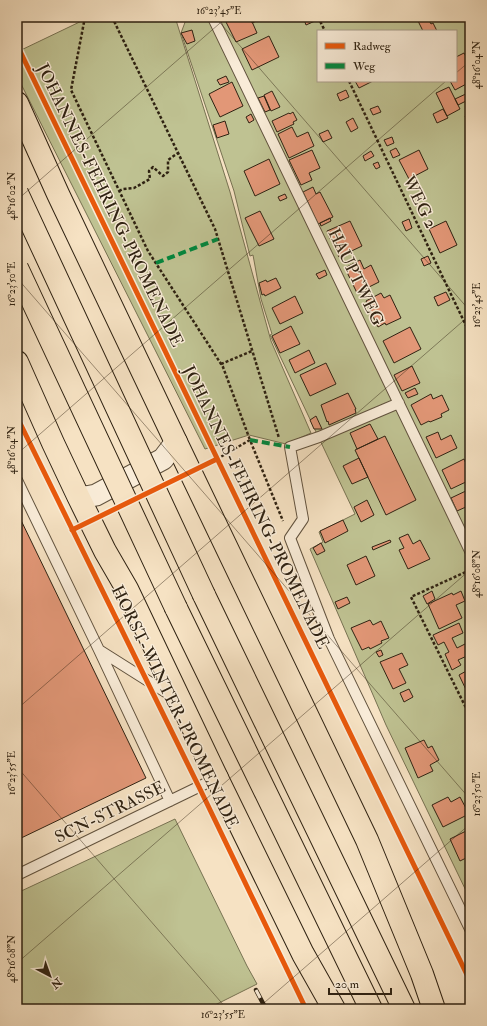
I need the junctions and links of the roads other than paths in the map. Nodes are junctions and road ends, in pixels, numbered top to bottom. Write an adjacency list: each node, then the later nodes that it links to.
1 (215, 17): 6 (lane, HAUPTWEG)
2 (17, 103): 7 (main road)
3 (17, 193): 19 (main road, bridge)
4 (17, 268): 18 (main road, bridge)
5 (17, 362): 9 (main road)
6 (399, 403): 10 (lane, HAUPTWEG); 16 (lane)
7 (176, 442): 9 (street); 20 (main road)
8 (17, 480): 11 (lane)
9 (78, 496): 12 (main road)
10 (470, 551)
11 (99, 650): 12 (lane); 14 (lane)
12 (181, 702): 13 (main road)
13 (217, 778): 14 (lane, SCN-STRASSE); 17 (main road)
14 (170, 801): 15 (lane, SCN-STRASSE)
15 (17, 875)
16 (470, 929)
17 (334, 1009)
18 (371, 1009)
19 (404, 1009)
20 (434, 1009)

